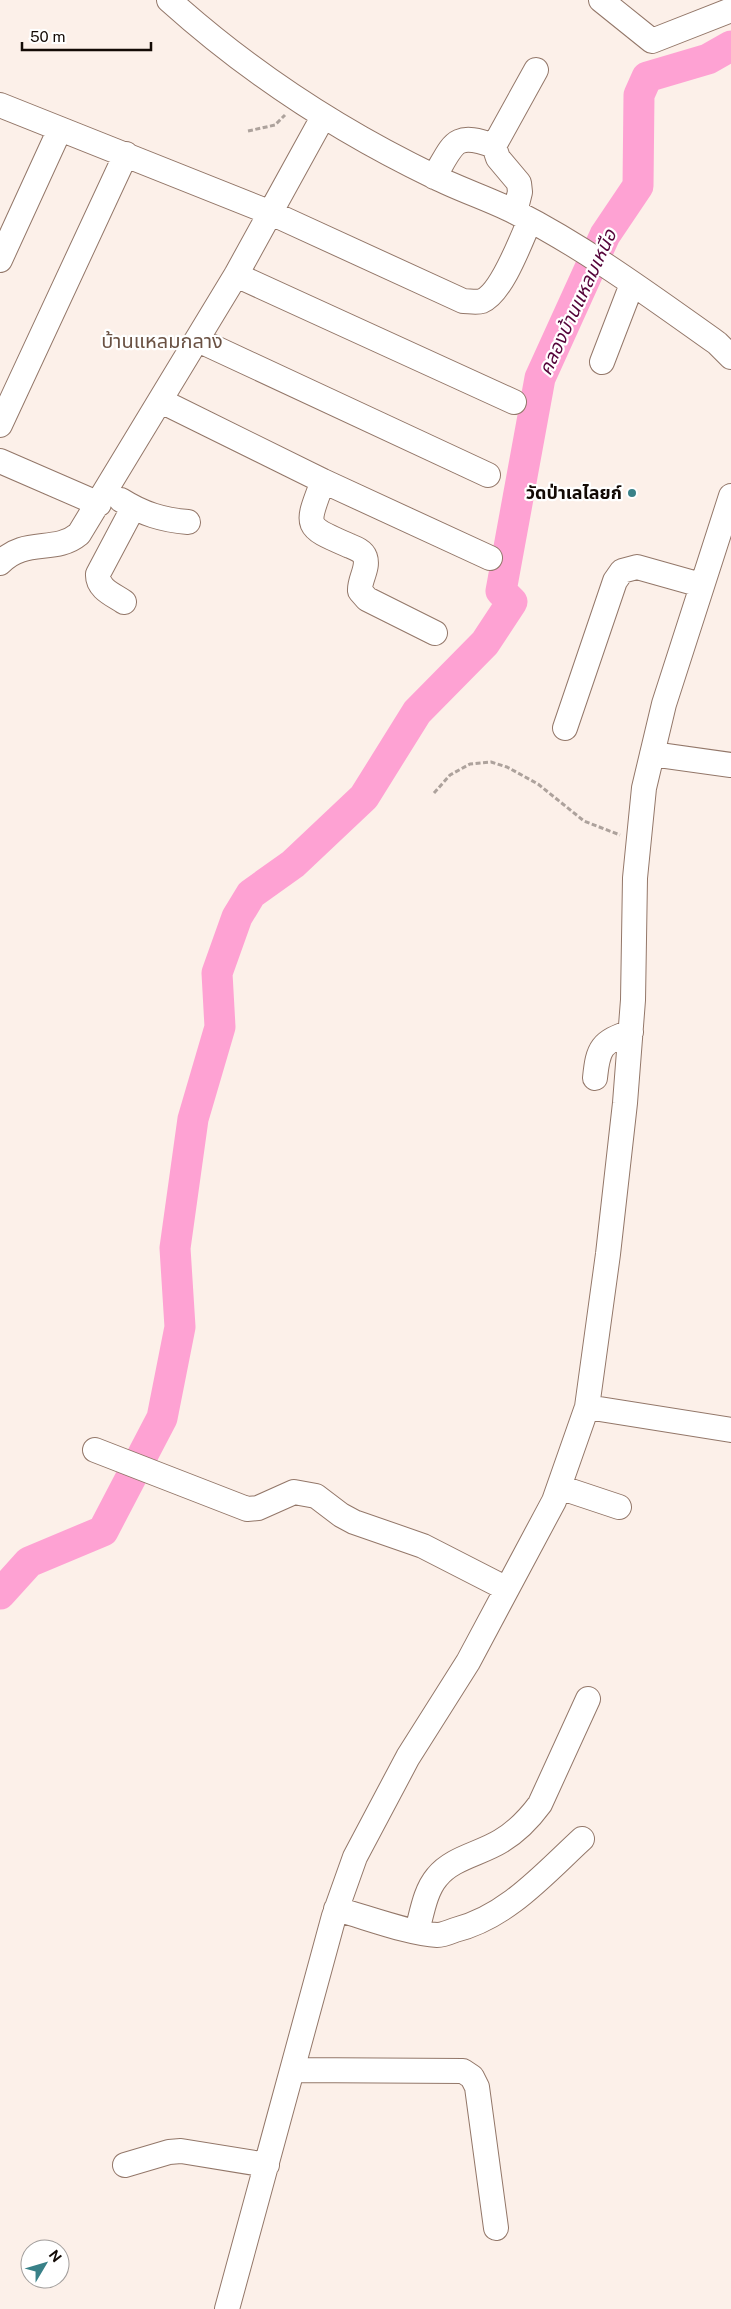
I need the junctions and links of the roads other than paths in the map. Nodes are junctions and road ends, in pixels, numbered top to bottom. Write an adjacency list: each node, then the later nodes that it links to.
1 (169, 0): 6 (street)
2 (601, 0): 3 (street)
3 (731, 10)
4 (536, 70): 8 (street)
5 (0, 104): 7 (street)
6 (323, 117): 10 (street); 11 (street)
7 (60, 130): 9 (street); 13 (street)
8 (494, 146): 10 (street); 12 (street)
9 (126, 154): 11 (street); 21 (street)
10 (434, 177): 12 (street)
11 (271, 213): 12 (street); 14 (street)
12 (522, 216): 15 (street)
13 (0, 260)
14 (236, 275): 16 (street); 20 (street)
15 (632, 284): 17 (street); 18 (street)
16 (198, 340): 19 (street); 23 (street)
17 (731, 357)
18 (602, 362)
19 (161, 401): 24 (street); 25 (street)
20 (514, 402)
21 (0, 425)
22 (0, 461): 25 (street)
23 (488, 474)
24 (323, 481): 29 (street); 33 (street)
25 (102, 498): 27 (street); 30 (street)
26 (730, 504): 31 (street)
27 (133, 508): 28 (street); 32 (street)
28 (188, 522)
29 (490, 558)
30 (0, 562)
31 (701, 585): 34 (street); 35 (street)
32 (124, 602)
33 (435, 633)
34 (565, 728)
35 (652, 754): 36 (street); 37 (street)
36 (731, 765)
37 (631, 1032): 38 (street); 39 (street)
38 (595, 1078)
39 (587, 1407): 40 (street); 42 (street)
40 (731, 1430)
41 (96, 1450): 44 (street)
42 (559, 1487): 43 (street); 44 (street)
43 (619, 1507)
44 (507, 1589): 47 (street)
45 (588, 1699): 48 (street)
46 (582, 1839): 48 (street)
47 (336, 1909): 48 (street); 49 (street)
48 (417, 1931)
49 (293, 2070): 51 (street); 52 (street)
50 (124, 2165): 51 (street)
51 (267, 2165): 53 (street)
52 (496, 2228)
53 (227, 2309)

